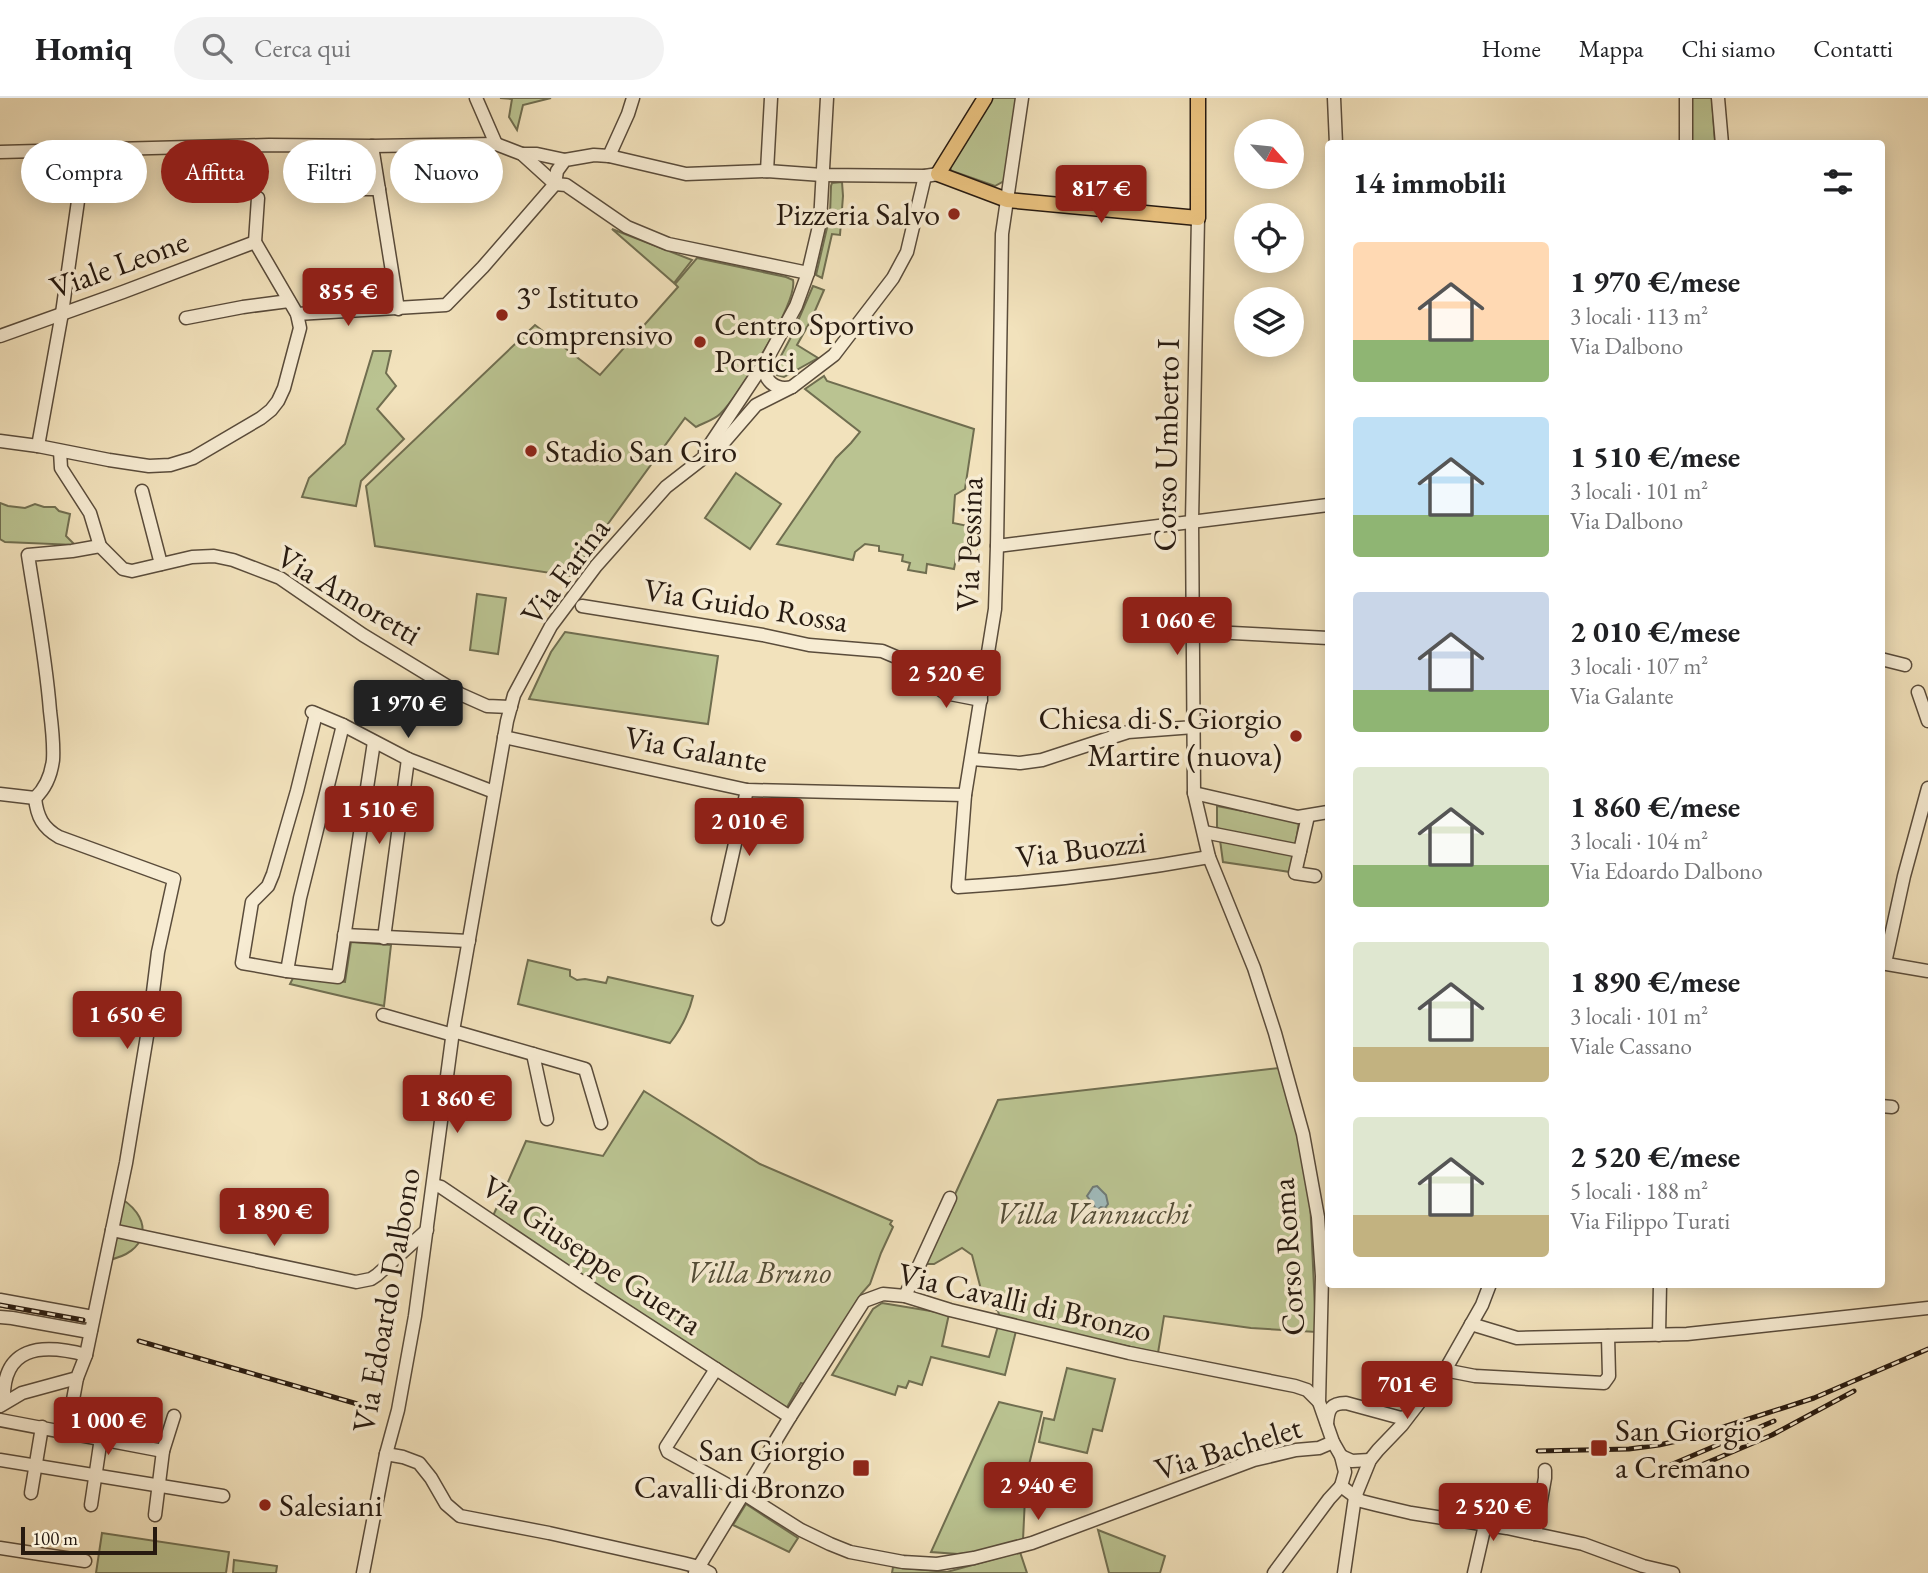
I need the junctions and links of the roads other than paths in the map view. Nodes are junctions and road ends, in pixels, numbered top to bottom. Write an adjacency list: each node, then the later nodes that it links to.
1 (476, 98): 11 (street)
2 (633, 98): 19 (street)
3 (771, 98): 22 (street)
4 (827, 98): 23 (street, Via Farina)
5 (985, 98): 24 (main road)
6 (1022, 98): 27 (street, Via Pessina)
7 (1198, 98): 30 (main road, Corso Umberto I)
8 (1334, 98): 12 (street)
9 (1686, 98): 13 (street)
10 (1718, 98): 14 (street)
11 (494, 140)
12 (1336, 140)
13 (1686, 140)
14 (1722, 140)
15 (283, 145): 17 (street)
16 (503, 147): 18 (street)
17 (0, 152)
18 (522, 155): 20 (street); 25 (street)
19 (609, 156): 20 (street); 22 (street)
20 (565, 160): 25 (street)
21 (376, 171): 26 (street)
22 (767, 171): 23 (street)
23 (822, 175): 24 (street); 32 (street, Via Farina)
24 (931, 175): 27 (main road); 40 (street, Via Farina)
25 (555, 184): 32 (street); 34 (street)
26 (379, 189): 34 (street)
27 (1007, 200): 30 (main road); 48 (street, Via Pessina)
28 (78, 203): 35 (street)
29 (258, 203): 31 (street)
30 (1198, 218): 47 (street, Corso Umberto I)
31 (255, 242): 33 (street); 35 (street, Viale Leone)
32 (808, 273): 39 (street, Via Farina)
33 (289, 301): 36 (street); 37 (street)
34 (398, 309): 36 (street)
35 (62, 313): 38 (street, Viale Leone); 42 (street)
36 (298, 314): 43 (street)
37 (186, 318)
38 (0, 336)
39 (767, 359): 40 (street); 44 (street, Via Farina)
40 (792, 387): 44 (street, Via Farina)
41 (0, 441): 42 (street)
42 (38, 446): 43 (street)
43 (60, 451): 49 (street, Via Amoretti)
44 (702, 458): 58 (street, Via Farina)
45 (142, 491): 50 (street)
46 (1325, 505): 47 (street)
47 (1192, 521): 48 (street); 52 (street, Corso Umberto I)
48 (998, 545): 57 (street, Via Pessina)
49 (100, 546): 50 (street, Via Amoretti); 72 (street)
50 (161, 564): 58 (street, Via Amoretti)
51 (582, 606): 57 (street, Via Guido Rossa)
52 (1193, 631): 53 (street); 61 (street, Corso Umberto I)
53 (1325, 638)
54 (1885, 660): 55 (street)
55 (1905, 665)
56 (1918, 692): 59 (street)
57 (982, 694): 65 (street, Via Pessina)
58 (511, 707): 62 (street, Via Farina)
59 (1928, 721)
60 (343, 726): 63 (street); 86 (street); 86 (street)
61 (1194, 727): 65 (street); 69 (street, Corso Umberto I)
62 (504, 737): 67 (street, Via Galante); 68 (street, Via Farina)
63 (374, 742): 64 (street); 81 (street)
64 (408, 758): 68 (street); 82 (street)
65 (972, 758): 71 (street, Via Pessina)
66 (1928, 788): 84 (street)
67 (747, 790): 71 (street, Via Galante); 80 (street)
68 (494, 792): 83 (street, Via Farina)
69 (1194, 793): 74 (street); 75 (street, Corso Umberto I)
70 (0, 794): 72 (street)
71 (965, 795): 79 (street, Via Pessina)
72 (35, 798): 95 (street)
73 (1325, 812): 74 (street)
74 (1308, 816): 76 (street)
75 (1204, 832): 76 (street); 77 (street, Corso Roma)
76 (1300, 851): 78 (street)
77 (1209, 857): 79 (street, Via Buozzi); 111 (street, Corso Roma)
78 (1315, 877)
79 (958, 887)
80 (719, 919)
81 (344, 935): 82 (street); 86 (street)
82 (384, 938): 83 (street)
83 (468, 942): 89 (street, Via Edoardo Dalbono)
84 (1885, 955)
85 (1885, 963): 87 (street)
86 (287, 971)
87 (1928, 971)
88 (383, 1015): 89 (street)
89 (453, 1033): 90 (street); 93 (street, Via Edoardo Dalbono)
90 (533, 1054): 91 (street); 92 (street)
91 (547, 1119)
92 (601, 1123)
93 (434, 1185): 96 (street, Via Edoardo Dalbono); 108 (street, Via Giuseppe Guerra)
94 (950, 1198): 99 (street)
95 (112, 1230): 96 (street); 103 (street)
96 (427, 1230): 125 (street, Via Edoardo Dalbono)
97 (1488, 1288): 104 (street)
98 (1660, 1288): 105 (street)
99 (905, 1296): 111 (street, Via Cavalli di Bronzo); 116 (street, Via Cavalli di Bronzo)
100 (0, 1300): 103 (street)
101 (1928, 1308): 105 (street)
102 (0, 1317): 103 (street)
103 (92, 1324): 107 (street)
104 (1471, 1324): 106 (street); 109 (street)
105 (1660, 1335): 106 (street)
106 (1608, 1336): 109 (street)
107 (86, 1355): 110 (street); 112 (street)
108 (716, 1369): 116 (street, Via Giuseppe Guerra); 135 (street, Via Bachelet)
109 (1444, 1370): 115 (street)
110 (77, 1378): 112 (street); 120 (street)
111 (1319, 1402): 118 (street)
112 (2, 1405)
113 (1387, 1414): 115 (street); 118 (street); 122 (street)
114 (174, 1416): 124 (street)
115 (1408, 1416): 122 (street)
116 (790, 1417): 135 (street, Via Cavalli di Bronzo)
117 (0, 1420): 119 (street)
118 (1327, 1424): 123 (street)
119 (42, 1427): 120 (street); 129 (street)
120 (67, 1432): 121 (street)
121 (101, 1438): 124 (street); 131 (street)
122 (1389, 1438): 128 (street)
123 (1333, 1442): 126 (street); 135 (street, Via Bachelet)
124 (163, 1451): 132 (street)
125 (386, 1454): 145 (street); 147 (street, Via Edoardo Dalbono)
126 (1341, 1456): 128 (street); 133 (street)
127 (0, 1460): 129 (street)
128 (1370, 1460): 137 (street)
129 (35, 1465): 131 (street); 134 (street)
130 (1545, 1470): 141 (street)
131 (95, 1476): 132 (street); 138 (street)
132 (159, 1486): 136 (street); 139 (street)
133 (1342, 1486): 137 (street); 148 (street)
134 (31, 1493)
135 (744, 1494): 145 (street, Via Cavalli di Bronzo)
136 (223, 1496)
137 (1356, 1497): 140 (street); 149 (street)
138 (91, 1505)
139 (155, 1515)
140 (1485, 1525): 141 (street); 150 (street)
141 (1535, 1534): 144 (street)
142 (0, 1548): 143 (street)
143 (85, 1560)
144 (1642, 1569): 146 (street)
145 (702, 1571)
146 (1666, 1572)
147 (363, 1573)
148 (1274, 1573)
149 (1344, 1573)
150 (1474, 1573)

